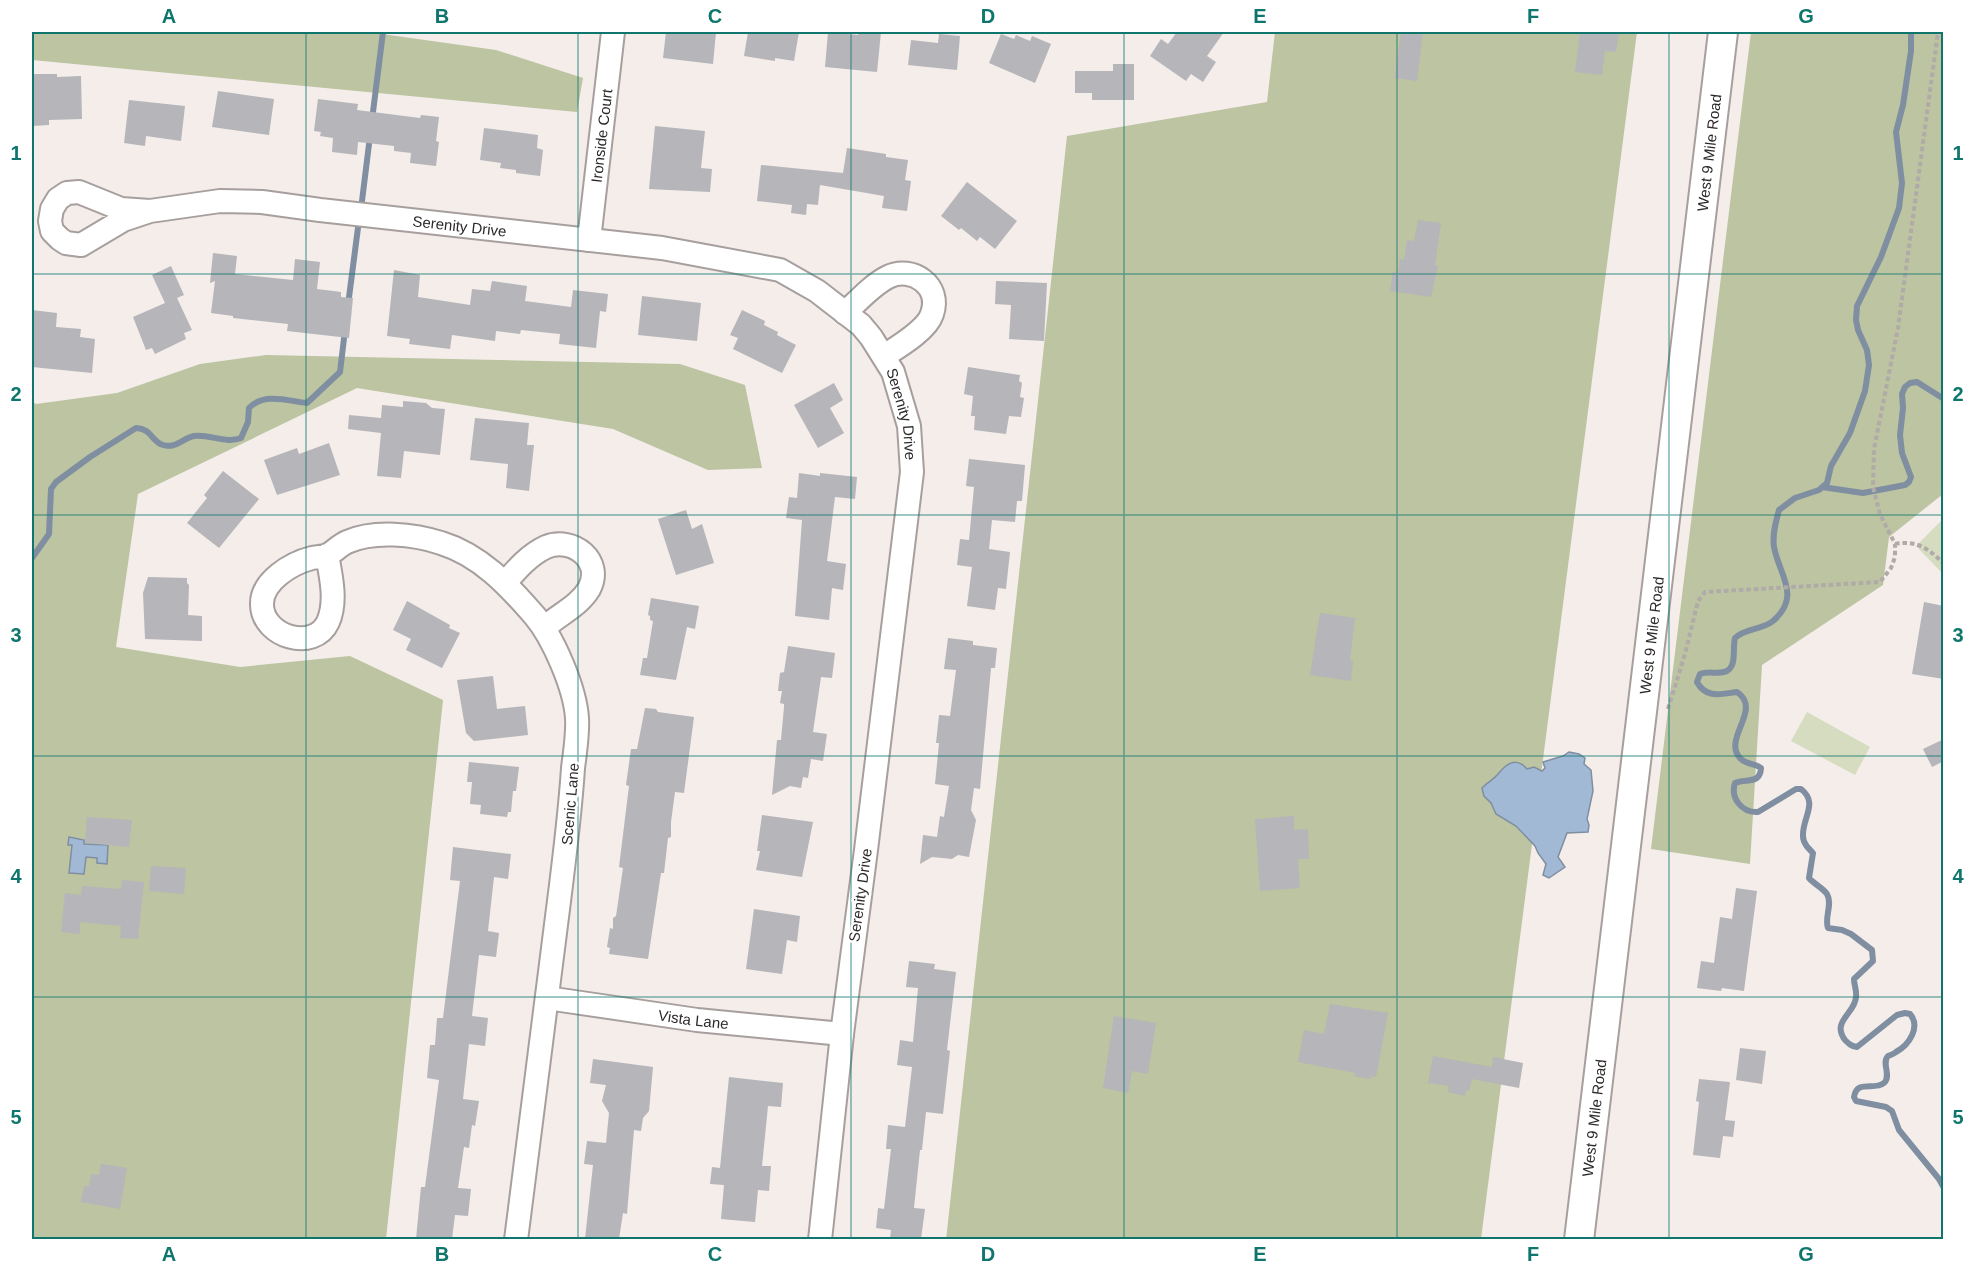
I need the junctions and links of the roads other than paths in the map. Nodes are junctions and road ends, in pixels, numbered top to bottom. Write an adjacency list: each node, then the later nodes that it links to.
1 (613, 32): 4 (street, Ironside Court)
2 (1723, 32): 14 (street, West 9 Mile Road)
3 (150, 212): 4 (street, Serenity Drive)
4 (589, 240): 5 (street, Serenity Drive)
5 (845, 313): 6 (street, Serenity Drive); 6 (street)
6 (884, 356): 11 (street, Serenity Drive)
7 (327, 555): 8 (street, Scenic Lane)
8 (505, 583): 9 (street, Scenic Lane); 9 (street)
9 (544, 628): 10 (street, Scenic Lane)
10 (547, 998): 11 (street, Vista Lane); 12 (street, Scenic Lane)
11 (842, 1034): 13 (street, Serenity Drive)
12 (516, 1239)
13 (820, 1239)
14 (1579, 1239)

